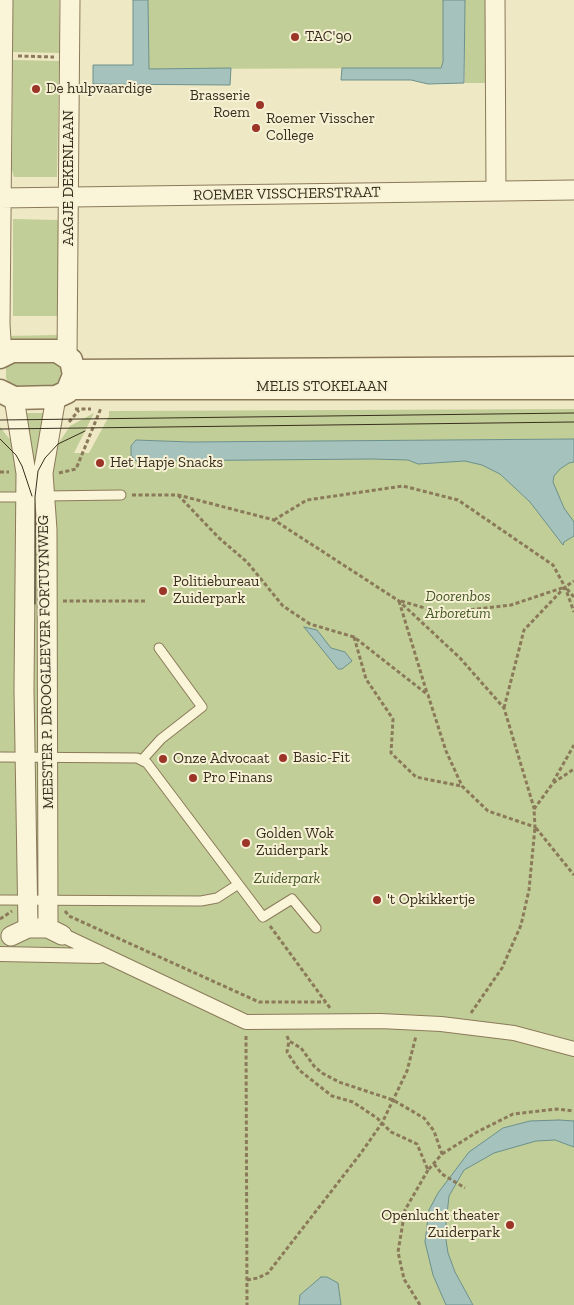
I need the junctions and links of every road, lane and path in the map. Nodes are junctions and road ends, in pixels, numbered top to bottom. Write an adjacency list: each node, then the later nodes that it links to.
1 (3, 0): 4 (street)
2 (70, 0): 5 (street, AAGJE DEKENLAAN)
3 (495, 0): 7 (street)
4 (3, 56): 5 (path); 9 (street)
5 (70, 58): 8 (street, AAGJE DEKENLAAN)
6 (574, 190): 7 (street, ROEMER VISSCHERSTRAAT)
7 (496, 191): 8 (street, ROEMER VISSCHERSTRAAT)
8 (68, 197): 9 (street, ROEMER VISSCHERSTRAAT); 12 (street, AAGJE DEKENLAAN)
9 (1, 198): 10 (street)
10 (1, 357): 12 (street)
11 (574, 368): 12 (street, MELIS STOKELAAN)
12 (67, 378): 13 (street, MELIS STOKELAAN); 14 (street); 16 (street, MEESTER P. DROOGLEEVER FORTUYNWEG)
13 (574, 388)
14 (7, 394): 19 (street, MEESTER P. DROOGLEEVER FORTUYNWEG)
15 (101, 408): 16 (path)
16 (52, 473): 19 (street, MEESTER P. DROOGLEEVER FORTUYNWEG); 19 (path)
17 (121, 495): 18 (path); 19 (lane)
18 (178, 495): 21 (path); 29 (path)
19 (43, 496): 20 (lane); 26 (street, MEESTER P. DROOGLEEVER FORTUYNWEG); 35 (street, MEESTER P. DROOGLEEVER FORTUYNWEG)
20 (0, 497)
21 (274, 520): 23 (path); 25 (path)
22 (574, 581): 23 (path)
23 (565, 587): 24 (path); 25 (path); 28 (path); 32 (path)
24 (574, 597)
25 (399, 600): 31 (path); 32 (path)
26 (58, 601): 27 (path); 36 (street, MEESTER P. DROOGLEEVER FORTUYNWEG)
27 (145, 601)
28 (574, 612)
29 (354, 637): 31 (path); 40 (path)
30 (159, 648): 37 (lane)
31 (428, 695): 40 (path)
32 (504, 708): 41 (path)
33 (574, 744): 39 (path)
34 (0, 757): 35 (lane)
35 (26, 757): 36 (lane); 47 (street, MEESTER P. DROOGLEEVER FORTUYNWEG)
36 (48, 757): 37 (lane); 46 (street, MEESTER P. DROOGLEEVER FORTUYNWEG)
37 (142, 760): 44 (lane)
38 (574, 769): 39 (path)
39 (553, 783): 41 (path)
40 (462, 786): 42 (path)
41 (534, 809): 42 (path)
42 (535, 827): 43 (path); 60 (path)
43 (574, 875)
44 (238, 885): 46 (lane); 48 (lane)
45 (0, 900): 47 (lane)
46 (55, 900): 47 (lane); 51 (street, MEESTER P. DROOGLEEVER FORTUYNWEG); 55 (path)
47 (28, 901): 49 (street, MEESTER P. DROOGLEEVER FORTUYNWEG)
48 (263, 917): 50 (lane); 55 (path)
49 (28, 928): 51 (street); 52 (street)
50 (316, 928)
51 (55, 931): 54 (street)
52 (5, 938)
53 (0, 954): 54 (street)
54 (105, 956): 57 (street)
55 (326, 1002): 56 (path)
56 (338, 1021): 58 (street); 59 (street)
57 (246, 1022): 58 (street); 70 (path)
58 (286, 1023): 61 (path)
59 (418, 1023): 60 (street); 63 (path)
60 (462, 1026): 62 (street)
61 (289, 1041): 63 (path); 65 (path)
62 (574, 1050)
63 (393, 1100): 65 (path); 66 (path)
64 (574, 1111): 66 (path)
65 (382, 1123): 68 (path); 70 (path)
66 (442, 1154): 67 (path)
67 (434, 1164): 68 (path); 69 (path)
68 (428, 1170): 72 (path)
69 (465, 1188)
70 (247, 1280): 71 (path)
71 (247, 1305)
72 (420, 1305)

